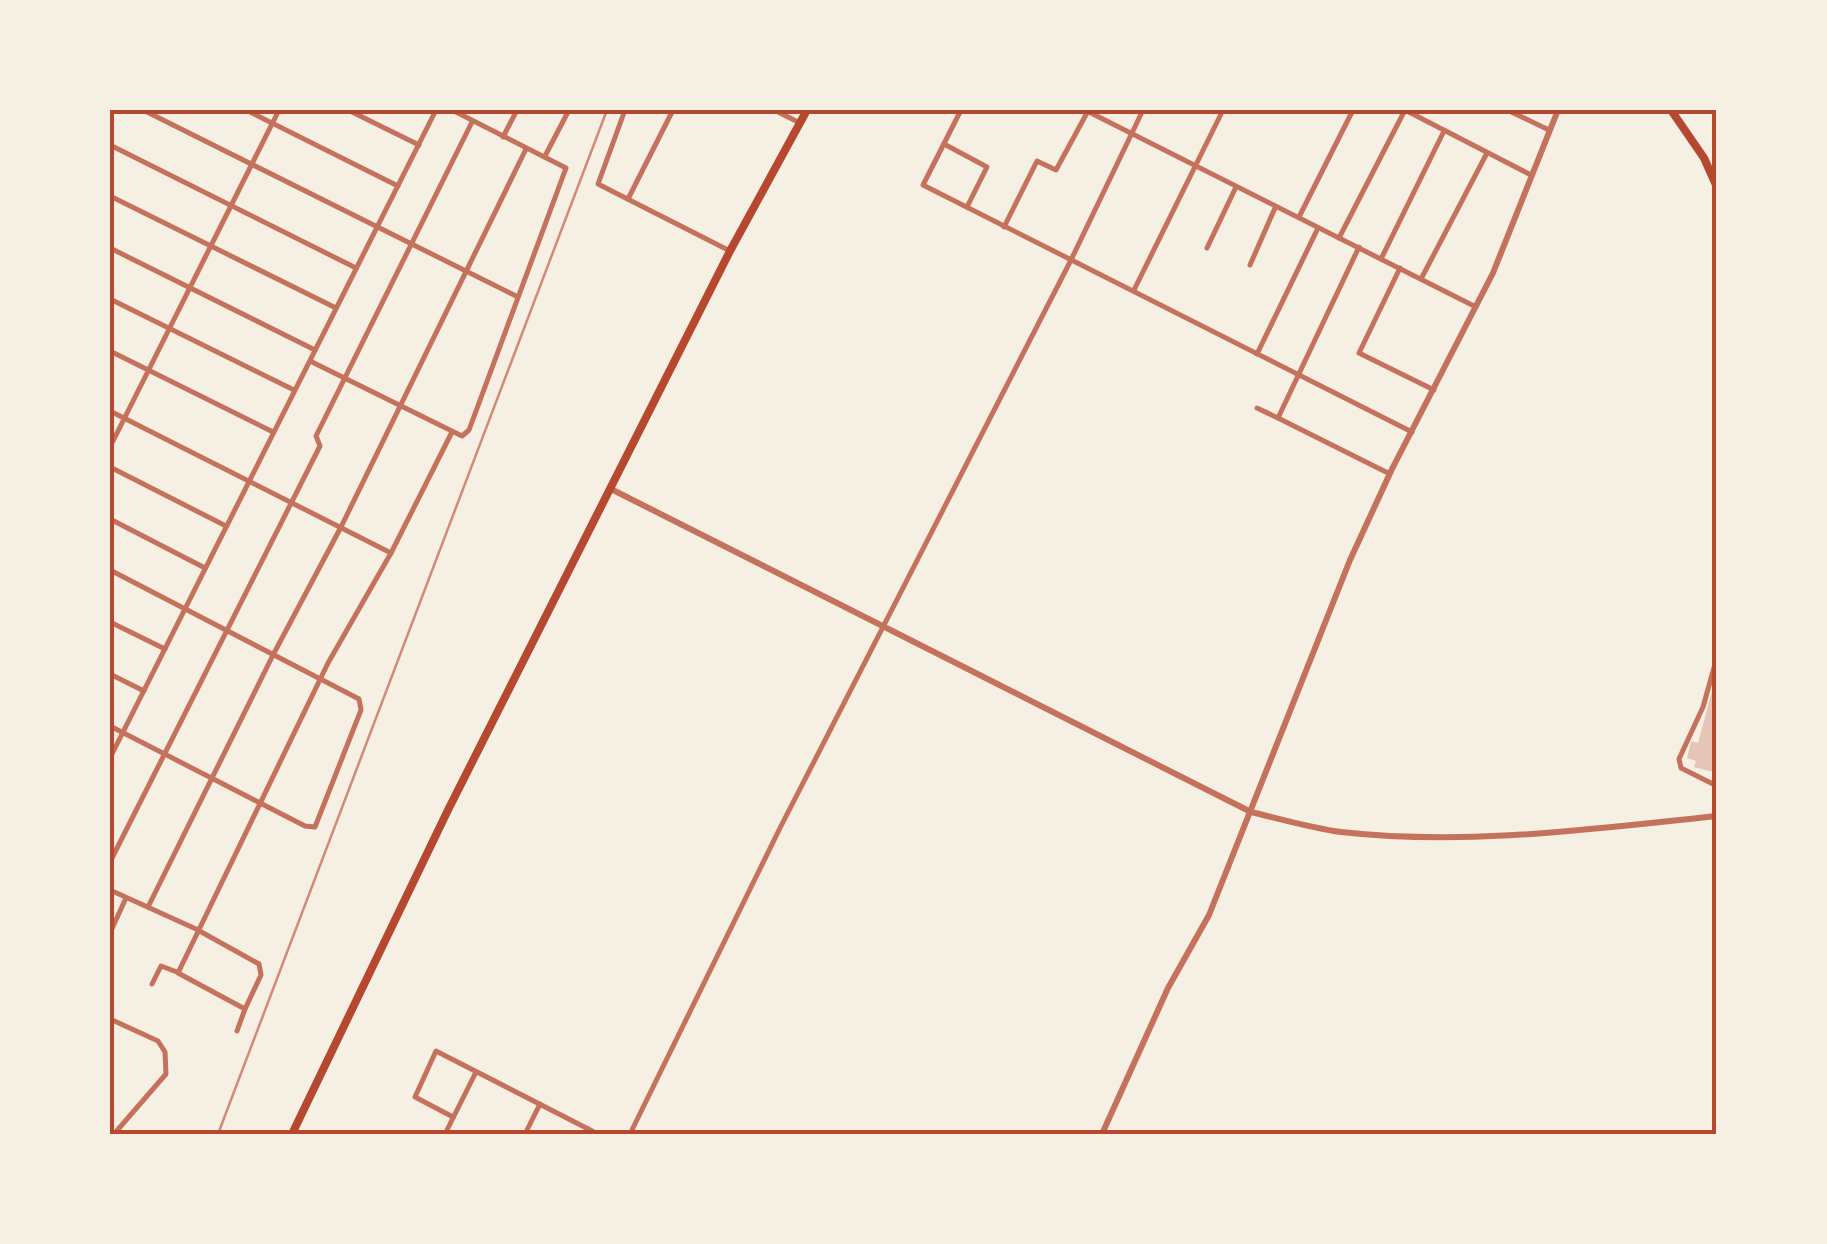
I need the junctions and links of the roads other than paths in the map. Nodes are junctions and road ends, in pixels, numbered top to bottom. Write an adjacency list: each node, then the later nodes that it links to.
1 (142, 110): 36 (street)
2 (246, 110): 24 (street)
3 (279, 110): 24 (street)
4 (348, 110): 32 (street)
5 (436, 110): 32 (street)
6 (452, 110): 22 (street)
7 (517, 110): 29 (street)
8 (569, 110): 35 (street)
9 (625, 110): 43 (street)
10 (673, 110): 43 (street)
11 (774, 110): 25 (street)
12 (806, 110): 25 (highway)
13 (961, 110): 30 (street)
14 (1143, 110): 28 (street)
15 (1224, 110): 37 (street)
16 (1353, 110): 47 (street)
17 (1405, 110): 26 (street); 51 (street)
18 (1507, 110): 27 (street)
19 (1558, 110): 27 (street)
20 (1670, 110): 41 (highway)
21 (1086, 111): 28 (street); 49 (street)
22 (465, 113): 23 (street)
23 (472, 122): 29 (street); 52 (street)
24 (272, 123): 36 (street); 39 (street)
25 (800, 123): 57 (highway)
26 (1444, 130): 34 (street); 58 (street)
27 (1550, 131): 38 (street)
28 (1131, 134): 37 (street); 59 (street)
29 (503, 137): 33 (street)
30 (944, 144): 46 (street); 46 (street)
31 (110, 145): 44 (street)
32 (419, 145): 39 (street)
33 (526, 149): 35 (street); 63 (street)
34 (1487, 152): 38 (street); 64 (street)
35 (545, 158): 67 (street)
36 (251, 164): 44 (street); 48 (street)
37 (1194, 168): 40 (street); 66 (street)
38 (1534, 177): 69 (street)
39 (398, 186): 48 (street)
40 (1236, 187): 45 (street); 55 (street)
41 (1717, 187)
42 (110, 196): 53 (street)
43 (628, 199): 57 (street)
44 (231, 206): 53 (street); 61 (street)
45 (1276, 207): 47 (street); 60 (street)
46 (967, 208): 49 (street)
47 (1299, 217): 50 (street)
48 (378, 227): 52 (street); 61 (street)
49 (1004, 227): 59 (street)
50 (1318, 228): 51 (street); 74 (street)
51 (1339, 238): 56 (street)
52 (411, 245): 63 (street); 78 (street)
53 (211, 246): 65 (street); 70 (street)
54 (110, 248): 65 (street)
55 (1207, 248)
56 (1359, 248): 58 (street); 77 (street)
57 (730, 250): 93 (highway)
58 (1381, 258): 62 (street)
59 (1071, 260): 66 (street); 103 (street)
60 (1250, 265)
61 (356, 268): 70 (street)
62 (1400, 268): 64 (street); 80 (street)
63 (465, 271): 67 (street); 81 (street)
64 (1421, 279): 69 (street)
65 (190, 288): 71 (street); 72 (street)
66 (1134, 290): 74 (street)
67 (518, 297): 86 (street)
68 (110, 299): 71 (street)
69 (1476, 307): 80 (street)
70 (336, 308): 72 (street)
71 (169, 328): 76 (street); 79 (street)
72 (315, 350): 75 (street)
73 (110, 352): 76 (street)
74 (1258, 354): 77 (street)
75 (310, 361): 78 (street); 79 (street)
76 (149, 370): 85 (street); 88 (street)
77 (1298, 374): 84 (street); 87 (street)
78 (345, 378): 81 (street); 94 (street)
79 (294, 390): 88 (street)
80 (1434, 390): 87 (street)
81 (400, 406): 86 (street); 97 (street)
82 (1256, 408): 84 (street)
83 (110, 412): 85 (street)
84 (1278, 418): 91 (street)
85 (124, 419): 89 (street); 92 (street)
86 (452, 432): 98 (street)
87 (1412, 432): 91 (street)
88 (274, 433): 92 (street)
89 (110, 447)
90 (110, 467): 96 (street)
91 (1390, 474): 118 (street)
92 (250, 481): 94 (street); 96 (street)
93 (611, 489): 103 (street); 136 (highway)
94 (291, 504): 97 (street); 104 (street)
95 (110, 519): 99 (street)
96 (226, 526): 99 (street)
97 (342, 528): 98 (street); 106 (street)
98 (391, 552): 109 (street)
99 (206, 568): 101 (street)
100 (110, 570): 101 (street)
101 (186, 608): 104 (street); 105 (street)
102 (110, 622): 105 (street)
103 (884, 628): 118 (street); 141 (street)
104 (228, 631): 106 (street); 113 (street)
105 (166, 649): 110 (street)
106 (273, 655): 109 (street); 115 (street)
107 (1717, 657): 116 (street)
108 (110, 674): 110 (street)
109 (322, 678): 117 (street); 117 (street)
110 (144, 691): 112 (street)
111 (110, 726): 112 (street)
112 (123, 733): 113 (street); 114 (street)
113 (166, 756): 115 (street); 120 (street)
114 (110, 758)
115 (213, 778): 117 (street); 123 (street)
116 (1717, 786)
117 (262, 803): 124 (street)
118 (1252, 812): 119 (street); 142 (street)
119 (1717, 816)
120 (110, 862)
121 (110, 890): 122 (street)
122 (126, 898): 123 (street); 125 (street)
123 (148, 907): 124 (street)
124 (196, 930): 126 (street); 128 (street)
125 (110, 933)
126 (178, 972): 127 (street); 128 (street)
127 (152, 984)
128 (245, 1009): 130 (street)
129 (110, 1020): 135 (street)
130 (237, 1031)
131 (476, 1072): 132 (street); 133 (street); 133 (street)
132 (540, 1104): 134 (street); 138 (street)
133 (453, 1117): 137 (street)
134 (580, 1125): 139 (street); 140 (street)
135 (114, 1134)
136 (292, 1134)
137 (445, 1134)
138 (525, 1134)
139 (576, 1134)
140 (598, 1134)
141 (630, 1134)
142 (1102, 1134)

